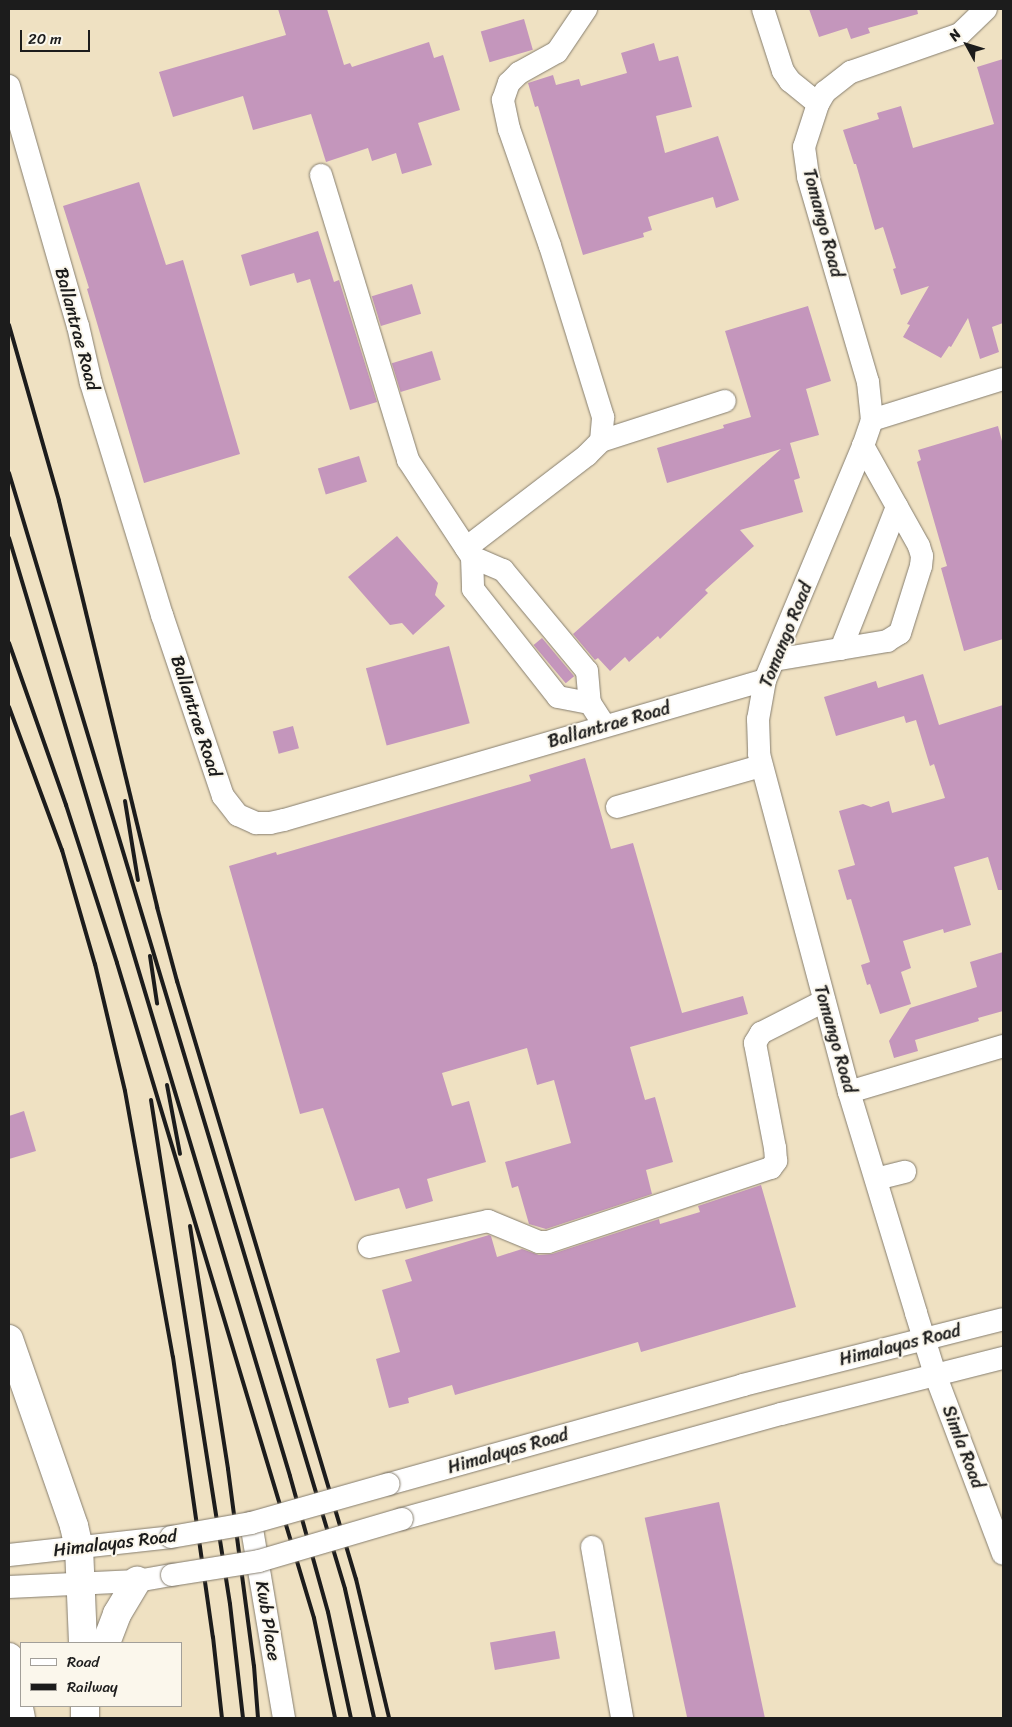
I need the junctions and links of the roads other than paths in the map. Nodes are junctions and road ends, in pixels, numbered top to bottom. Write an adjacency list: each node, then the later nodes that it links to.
1 (586, 9): 10 (street)
2 (763, 9): 5 (street)
3 (986, 9): 5 (street)
4 (9, 86): 17 (street, Ballantrae Road)
5 (818, 104): 9 (street, Tomango Road)
6 (322, 174): 13 (street)
7 (1003, 379): 9 (street)
8 (726, 401): 10 (street)
9 (872, 420): 11 (street, Tomango Road)
10 (602, 441): 13 (street)
11 (863, 446): 12 (street, Ballantrae Road); 15 (street, Tomango Road)
12 (897, 507): 14 (street); 14 (street, Ballantrae Road)
13 (469, 552): 16 (street); 16 (street)
14 (841, 649): 15 (street, Ballantrae Road)
15 (770, 670): 17 (street, Ballantrae Road); 18 (street, Tomango Road)
16 (590, 703): 17 (street)
17 (605, 726)
18 (761, 766): 19 (street); 20 (street, Tomango Road)
19 (616, 807)
20 (824, 1000): 22 (street, Tomango Road); 25 (street)
21 (1003, 1046): 22 (street)
22 (849, 1092): 24 (street, Tomango Road)
23 (905, 1172): 24 (street)
24 (876, 1179): 28 (street, Tomango Road)
25 (369, 1246)
26 (1003, 1319): 28 (street, Himalayas Road)
27 (9, 1338): 32 (main road)
28 (924, 1339): 30 (street, Simla Road); 31 (street, Himalayas Road, bridge)
29 (1003, 1358): 30 (street, Himalayas Road)
30 (935, 1374): 34 (street, Simla Road); 36 (street, Himalayas Road, bridge)
31 (250, 1523): 32 (street, Himalayas Road, bridge); 36 (street, Kwb Place)
32 (78, 1547): 35 (street, Himalayas Road); 38 (main road)
33 (592, 1548): 45 (street)
34 (1003, 1554)
35 (9, 1555)
36 (259, 1561): 37 (street, Himalayas Road, bridge); 44 (street, Kwb Place)
37 (136, 1581): 38 (street, Himalayas Road); 41 (main road)
38 (69, 1585): 39 (street, Himalayas Road); 40 (main road)
39 (9, 1587)
40 (83, 1642)
41 (106, 1642)
42 (9, 1657): 43 (main road)
43 (21, 1718)
44 (284, 1718)
45 (622, 1718)

